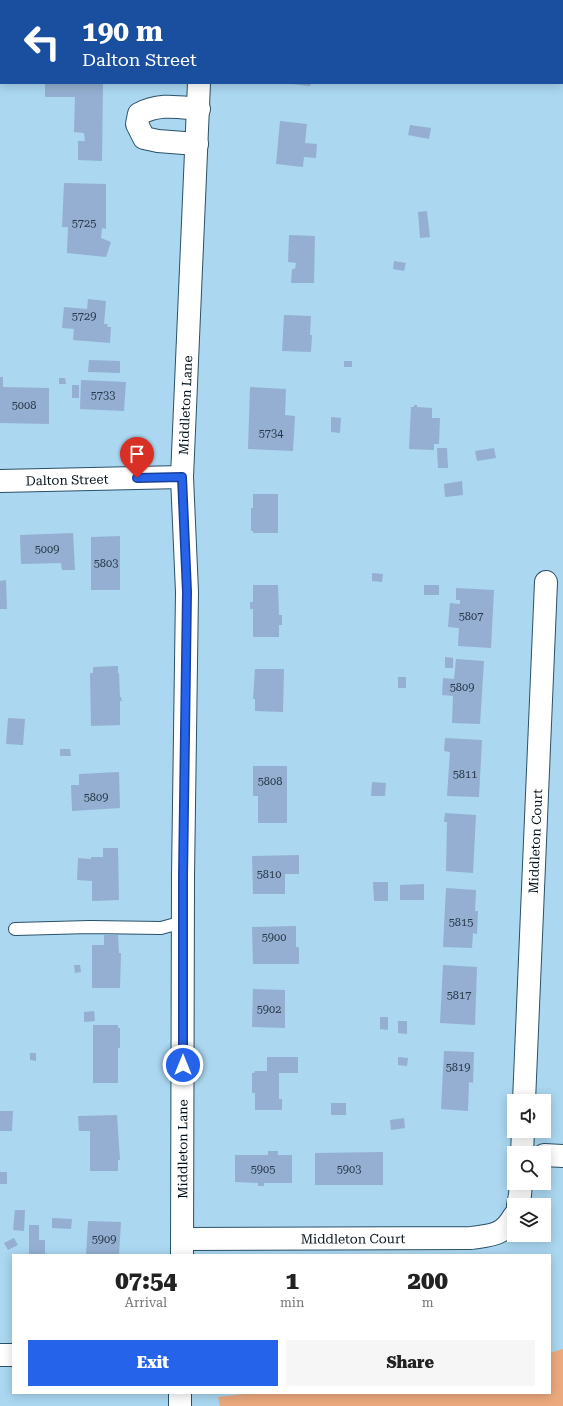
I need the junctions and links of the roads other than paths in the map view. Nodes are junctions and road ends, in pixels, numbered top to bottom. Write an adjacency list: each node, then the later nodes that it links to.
1 (199, 84): 2 (street, Middleton Lane)
2 (199, 109): 3 (street, Middleton Lane); 3 (street)
3 (197, 144): 4 (street, Middleton Lane)
4 (182, 477): 5 (street, Dalton Street); 7 (street, Middleton Lane)
5 (0, 481)
6 (546, 582): 9 (street, Middleton Court)
7 (183, 922): 8 (lane); 13 (street, Middleton Lane)
8 (15, 929)
9 (524, 1094)
10 (551, 1155): 11 (street)
11 (563, 1156)
12 (507, 1227): 13 (street, Middleton Court)
13 (182, 1247)
14 (0, 1355): 15 (street)
15 (12, 1355)
16 (180, 1394): 17 (street)
17 (180, 1406)

